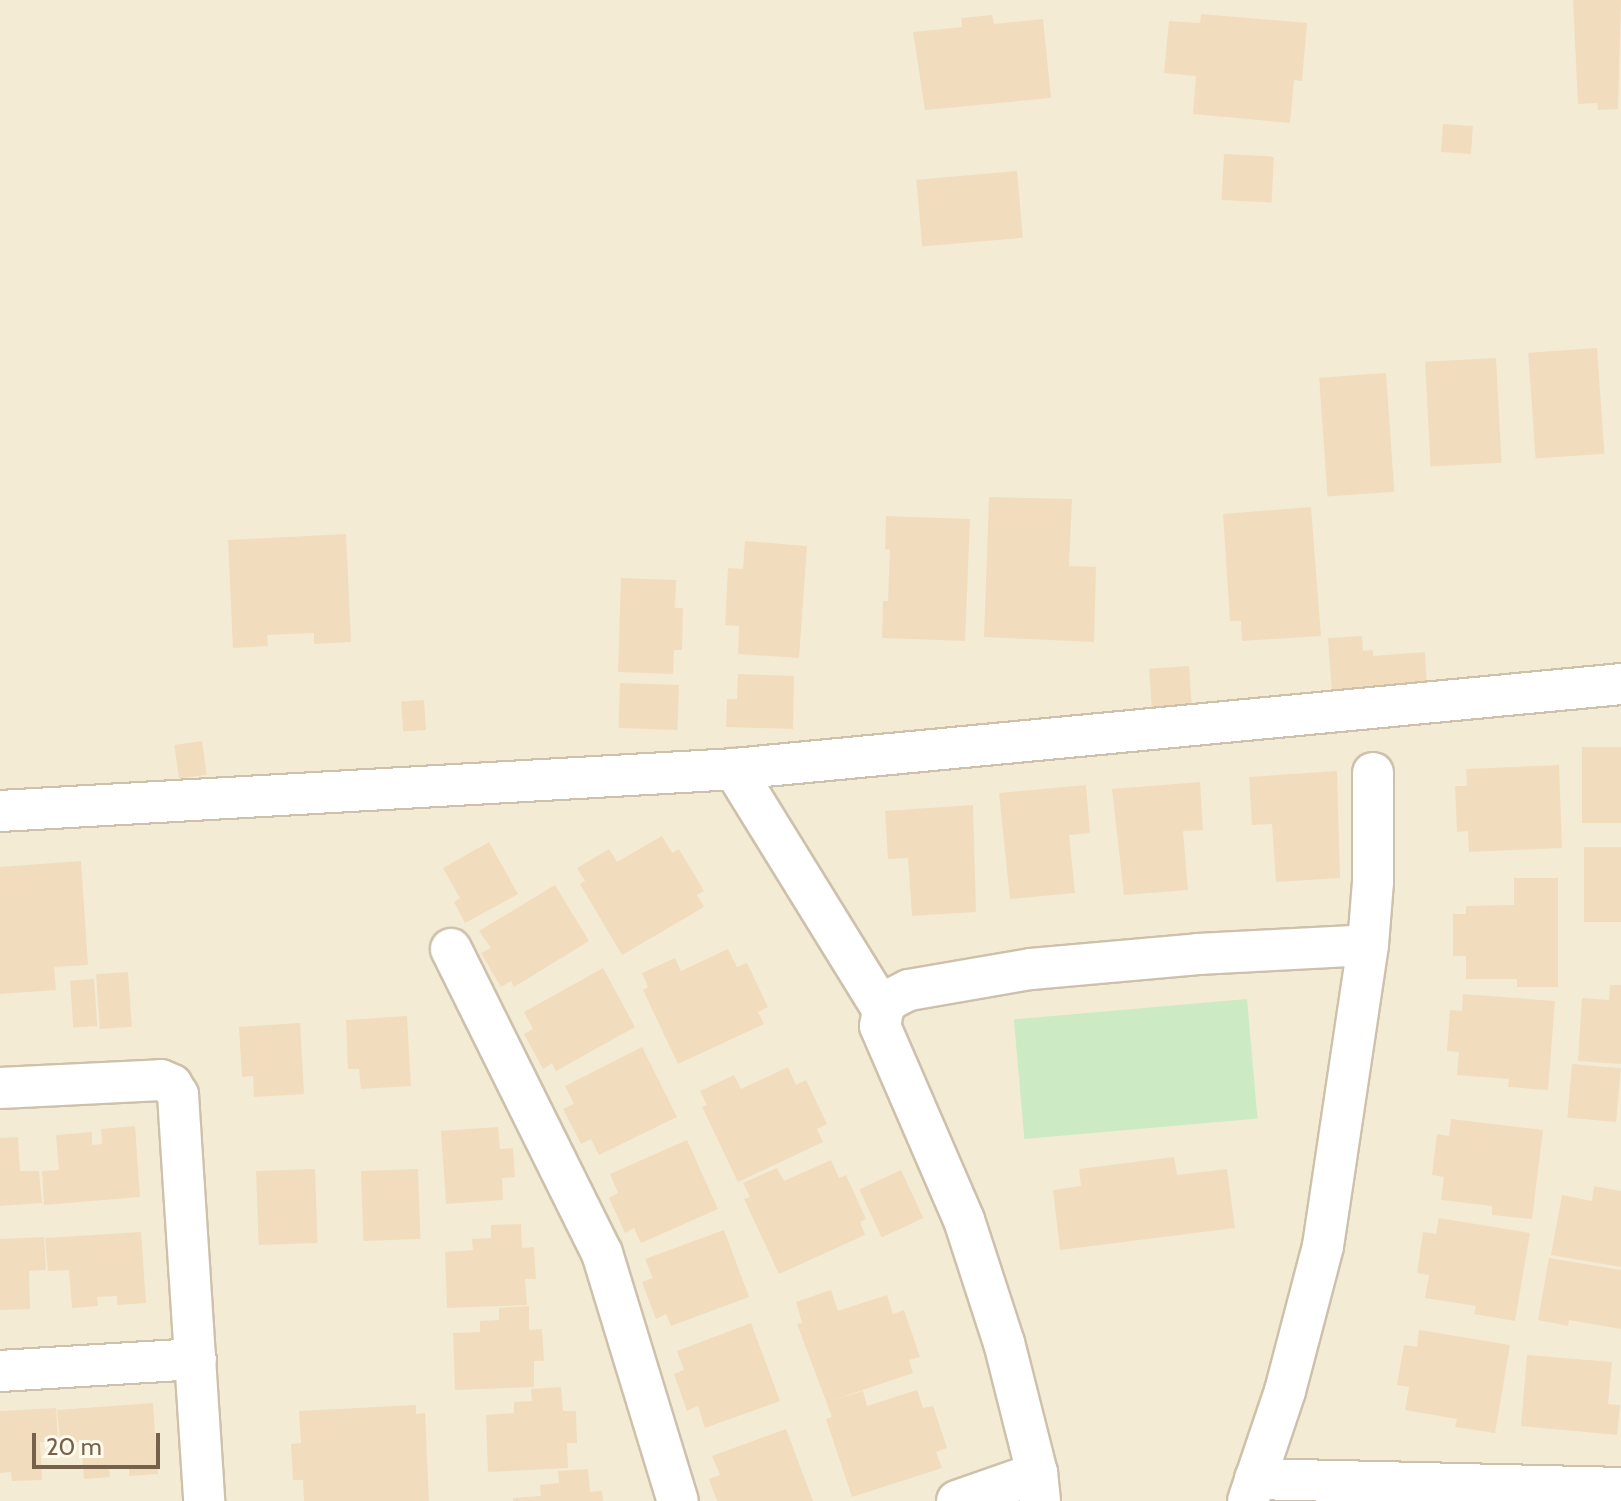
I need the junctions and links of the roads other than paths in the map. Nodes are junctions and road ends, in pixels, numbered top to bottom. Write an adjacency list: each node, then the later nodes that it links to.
1 (1621, 684): 2 (street)
2 (734, 769): 4 (street); 7 (street)
3 (1373, 773): 5 (street)
4 (0, 811)
5 (1368, 945): 7 (street); 13 (street)
6 (451, 949): 15 (street)
7 (883, 1010): 11 (street)
8 (0, 1088): 9 (street)
9 (196, 1359): 10 (street); 14 (street)
10 (0, 1371)
11 (1038, 1487): 16 (street)
12 (1621, 1488): 13 (street)
13 (1252, 1490)
14 (204, 1501)
15 (678, 1501)
16 (957, 1501)

